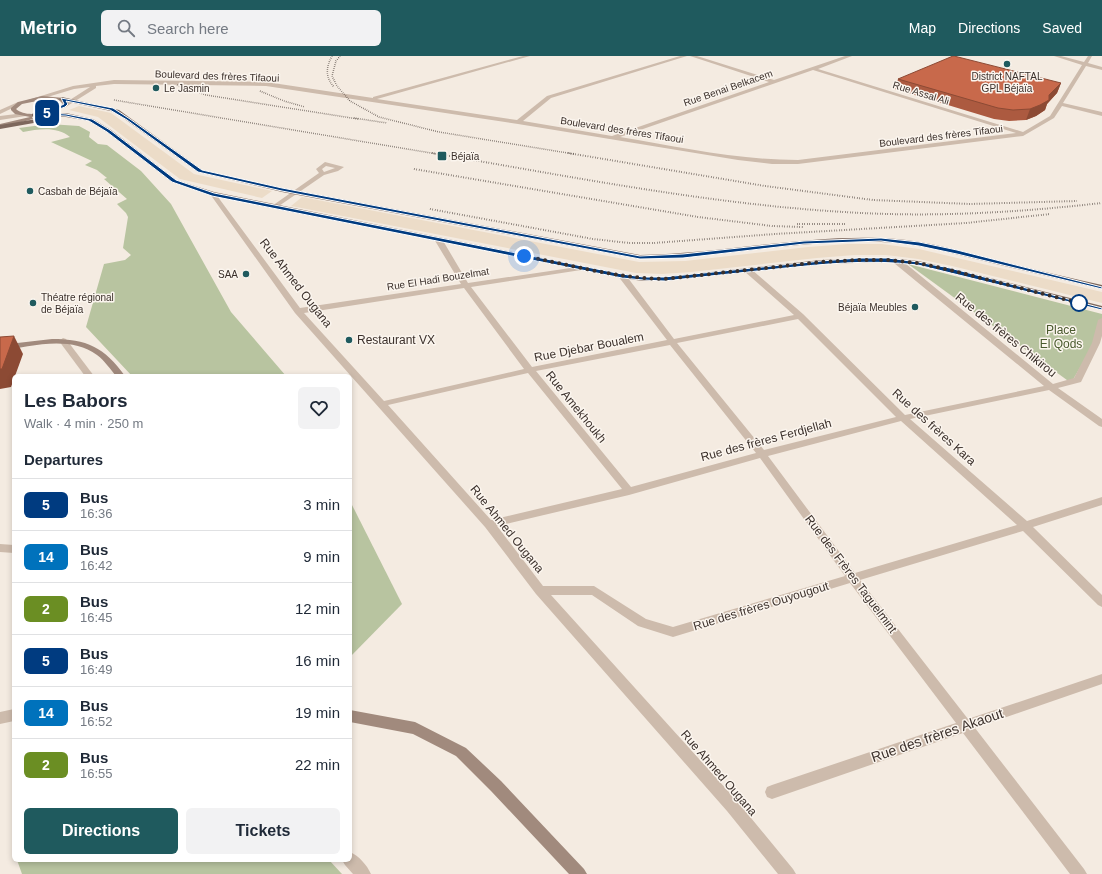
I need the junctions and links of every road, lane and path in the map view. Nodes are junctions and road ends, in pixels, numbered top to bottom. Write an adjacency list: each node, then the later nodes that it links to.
1 (528, 56): 12 (street)
2 (685, 56): 25 (street)
3 (692, 56): 11 (street)
4 (850, 56): 8 (street, Rue Benai Belkacem)
5 (1056, 56): 7 (street)
6 (1090, 56): 7 (street, Boulevard des frères Tifaoui)
7 (1085, 64): 9 (street); 17 (street, Boulevard des frères Tifaoui)
8 (813, 69): 11 (street, Rue Benai Belkacem); 27 (street, Rue Assal Ali)
9 (1102, 69)
10 (114, 82): 12 (street, Boulevard des frères Tifaoui); 13 (street, Boulevard des frères Tifaoui); 14 (street, Boulevard des frères Tifaoui)
11 (774, 82): 28 (street, Rue Benai Belkacem)
12 (371, 100): 25 (street, Boulevard des frères Tifaoui)
13 (27, 101): 15 (main road); 16 (main road)
14 (71, 101): 16 (main road); 30 (main road)
15 (20, 103): 18 (street); 19 (main road)
16 (63, 103): 22 (main road)
17 (1060, 104): 20 (street); 27 (street, Boulevard des frères Tifaoui)
18 (0, 112)
19 (14, 114): 21 (street); 23 (street); 26 (main road)
20 (1102, 114)
21 (24, 115): 22 (main road)
22 (38, 115): 24 (main road); 26 (main road)
23 (0, 118)
24 (91, 120): 26 (main road); 31 (main road)
25 (518, 122): 28 (street, Boulevard des frères Tifaoui)
26 (0, 126)
27 (1023, 134): 28 (street, Boulevard des frères Tifaoui)
28 (612, 138)
29 (322, 174): 30 (street)
30 (296, 192): 32 (street); 39 (main road)
31 (212, 194): 32 (main road); 41 (street, Rue Ahmed Ougana)
32 (274, 207): 33 (main road)
33 (438, 239): 35 (main road); 38 (street, Rue Amekhoukh)
34 (896, 261): 36 (main road); 40 (main road); 50 (street, Rue des frères Chikirou)
35 (581, 268): 37 (main road); 38 (street, Rue El Hadi Bouzelmat)
36 (748, 271): 37 (main road); 42 (street, Rue des frères Kara)
37 (622, 276): 45 (street, Rue des Frères Taguelmint)
38 (466, 285): 41 (street, Rue El Hadi Bouzelmat); 47 (street, Rue Amekhoukh)
39 (1102, 287)
40 (1102, 308)
41 (298, 310): 51 (street, Rue Ahmed Ougana)
42 (800, 316): 45 (street, Rue Djebar Boualem); 52 (street, Rue des frères Kara)
43 (1102, 320): 50 (street, Rue des frères Ferdjellah)
44 (63, 342): 46 (main road); 48 (street); 49 (main road)
45 (673, 343): 47 (street, Rue Djebar Boualem); 54 (street, Rue des Frères Taguelmint)
46 (0, 348)
47 (530, 370): 51 (street, Rue Djebar Boualem); 55 (street, Rue Amekhoukh)
48 (88, 374)
49 (119, 374)
50 (1051, 387): 52 (street, Rue des frères Ferdjellah); 53 (street, Rue des frères Chikirou)
51 (382, 404): 57 (street, Rue Ahmed Ougana)
52 (903, 418): 54 (street, Rue des frères Ferdjellah); 58 (street, Rue des frères Kara)
53 (1102, 424)
54 (762, 454): 55 (street, Rue des frères Ferdjellah); 61 (street, Rue des Frères Taguelmint)
55 (629, 491): 57 (street, Rue des frères Ferdjellah)
56 (1102, 501): 58 (street, Rue des frères Ouyougout)
57 (489, 524): 62 (street, Rue Ahmed Ougana)
58 (1025, 526): 61 (street, Rue des frères Ouyougout); 63 (street, Rue des frères Kara)
59 (0, 548): 60 (street)
60 (12, 549)
61 (853, 578): 62 (street, Rue des frères Ouyougout); 68 (street, Rue des Frères Taguelmint)
62 (540, 591): 73 (street, Rue Ahmed Ougana)
63 (1102, 602)
64 (1102, 679): 68 (street, Rue des frères Akaout)
65 (12, 715): 67 (street)
66 (352, 716): 72 (main road)
67 (0, 718)
68 (965, 726): 69 (street, Rue des frères Akaout); 74 (street, Rue des Frères Taguelmint)
69 (772, 792)
70 (352, 862): 71 (street)
71 (363, 874)
72 (579, 874)
73 (788, 874)
74 (1079, 874)

